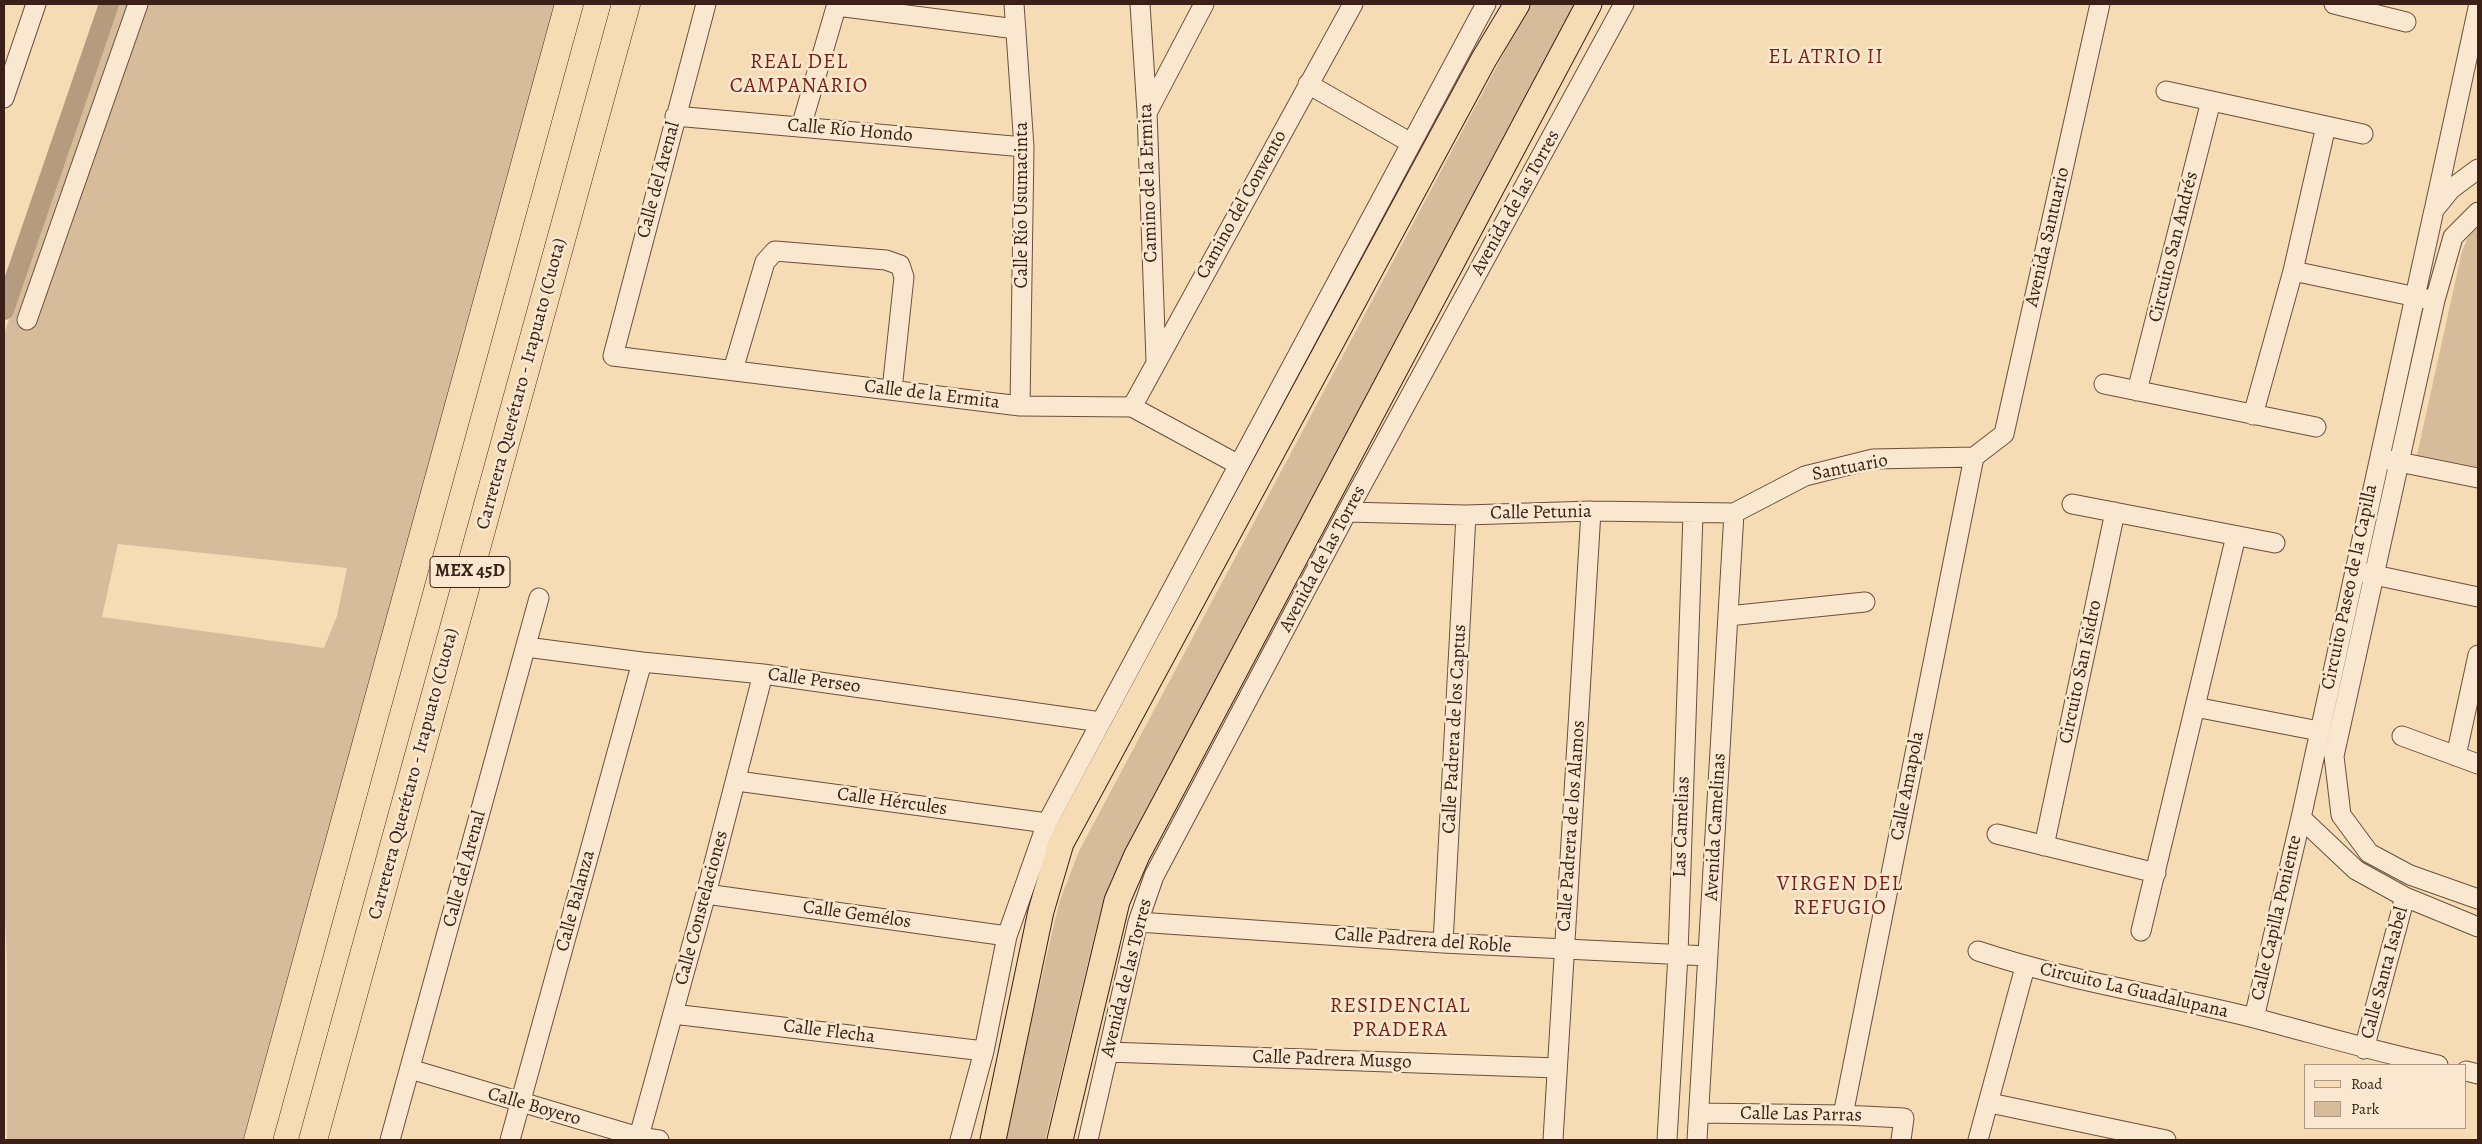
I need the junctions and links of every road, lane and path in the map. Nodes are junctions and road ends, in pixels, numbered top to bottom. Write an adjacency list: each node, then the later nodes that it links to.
1 (36, 4): 22 (street)
2 (138, 4): 37 (street)
3 (569, 4): 110 (highway, MEX 45D)
4 (626, 4): 111 (highway, Carretera Querétaro - Irapuato (Cuota) / MEX 45D)
5 (706, 4): 25 (street, Calle del Arenal)
6 (1014, 4): 19 (street, Calle Río Usumacinta)
7 (1140, 4): 24 (street, Camino de la Ermita)
8 (1204, 4): 24 (street)
9 (1353, 4): 20 (street, Camino del Convento)
10 (1486, 4): 29 (street)
11 (1516, 4): 116 (main road)
12 (1589, 4): 117 (main road, Avenida de las Torres)
13 (1624, 4): 55 (street, Avenida de las Torres)
14 (2100, 4): 48 (street, Avenida Santuario)
15 (837, 5): 19 (street); 26 (street)
16 (2344, 5): 18 (street)
17 (2478, 8): 32 (street)
18 (2406, 22)
19 (1016, 29): 30 (street, Calle Río Usumacinta)
20 (1308, 84): 29 (street); 39 (street, Camino del Convento)
21 (2166, 92): 23 (street)
22 (4, 98)
23 (2211, 101): 27 (street); 43 (street, Circuito San Andrés)
24 (1147, 112): 39 (street, Camino de la Ermita)
25 (675, 116): 26 (street, Calle Río Hondo); 38 (street, Calle del Arenal)
26 (801, 126): 30 (street, Calle Río Hondo)
27 (2326, 126): 28 (street); 34 (street)
28 (2364, 134)
29 (1411, 143): 51 (street)
30 (1024, 147): 44 (street, Calle Río Usumacinta)
31 (2478, 169): 32 (street, Circuito Paseo de la Capilla)
32 (2434, 210): 35 (street, Circuito Paseo de la Capilla)
33 (2478, 212): 36 (street, Circuito Paseo de la Capilla)
34 (2293, 271): 35 (street); 46 (street)
35 (2414, 297): 36 (street); 49 (street, Circuito Paseo de la Capilla)
36 (2436, 300): 50 (street, Circuito Paseo de la Capilla)
37 (27, 320)
38 (613, 356): 40 (street, Calle de la Ermita)
39 (1156, 362): 45 (street, Camino del Convento)
40 (733, 370): 42 (street, Calle de la Ermita); 42 (street)
41 (2104, 384): 43 (street)
42 (892, 390): 44 (street, Calle de la Ermita)
43 (2137, 391): 46 (street)
44 (1020, 406): 45 (street, Calle de la Ermita)
45 (1132, 407): 51 (street, Calle de la Ermita)
46 (2253, 414): 47 (street)
47 (2316, 428)
48 (1974, 457): 57 (street, Santuario); 108 (street, Calle Amapola)
49 (2379, 457): 50 (street); 62 (street, Circuito Paseo de la Capilla)
50 (2400, 462): 52 (street); 63 (street, Circuito Paseo de la Capilla)
51 (1239, 465): 73 (street)
52 (2478, 478)
53 (2072, 504): 56 (street)
54 (1591, 511): 58 (street, Calle Petunia); 59 (street, Calle Petunia); 92 (street, Calle Padrera de los Alamos)
55 (1347, 512): 59 (street, Calle Petunia); 87 (street, Avenida de las Torres)
56 (2115, 512): 60 (street); 82 (street, Circuito San Isidro)
57 (1734, 513): 58 (street, Calle Petunia); 67 (street, Avenida Camelinas)
58 (1693, 514): 94 (street, Las Camelias)
59 (1466, 515): 91 (street, Calle Padrera de los Captus)
60 (2236, 536): 61 (street); 72 (street)
61 (2275, 543)
62 (2354, 570): 63 (street); 74 (street, Circuito Paseo de la Capilla)
63 (2376, 575): 64 (street); 86 (street, Circuito Paseo de la Capilla)
64 (2478, 597)
65 (540, 598): 68 (street, Calle del Arenal)
66 (1865, 602): 67 (street)
67 (1728, 616): 95 (street, Avenida Camelinas)
68 (526, 647): 70 (street, Calle Perseo); 104 (street, Calle del Arenal)
69 (2478, 655): 76 (street)
70 (642, 662): 71 (street, Calle Perseo); 105 (street, Calle Balanza)
71 (763, 674): 73 (street, Calle Perseo); 78 (street, Calle Constelaciones)
72 (2194, 707): 74 (street); 83 (street)
73 (1101, 722): 80 (street)
74 (2319, 731): 79 (street, Circuito Paseo de la Capilla)
75 (2402, 736): 76 (street)
76 (2456, 756): 77 (street)
77 (2478, 764)
78 (737, 781): 80 (street, Calle Hércules); 84 (street, Calle Constelaciones)
79 (2301, 818): 85 (street); 98 (street, Calle Capilla Poniente)
80 (1047, 823): 90 (street)
81 (1997, 834): 82 (street)
82 (2044, 846): 83 (street)
83 (2156, 872): 89 (street)
84 (706, 894): 90 (street, Calle Gemélos); 97 (street, Calle Constelaciones)
85 (2405, 897): 88 (street); 99 (street, Calle Santa Isabel)
86 (2478, 899)
87 (1138, 922): 91 (street, Calle Padrera del Roble); 101 (street, Avenida de las Torres)
88 (2478, 927)
89 (2141, 931)
90 (1007, 936): 100 (street)
91 (1443, 943): 92 (street, Calle Padrera del Roble)
92 (1564, 950): 94 (street, Calle Padrera del Roble); 103 (street, Calle Padrera de los Alamos)
93 (1978, 951): 96 (street)
94 (1678, 955): 95 (street, Calle Padrera del Roble); 120 (street, Las Camelias)
95 (1708, 956): 107 (street, Avenida Camelinas)
96 (2025, 967): 98 (street, Circuito La Guadalupana); 106 (street, Circuito La Guadalupana)
97 (673, 1014): 100 (street, Calle Flecha); 109 (street, Calle Constelaciones)
98 (2254, 1018): 99 (street, Circuito La Guadalupana)
99 (2364, 1049): 102 (street, Circuito La Guadalupana)
100 (984, 1051): 115 (street)
101 (1108, 1052): 103 (street, Calle Padrera Musgo); 118 (street, Avenida de las Torres)
102 (2433, 1064)
103 (1557, 1068): 119 (street, Calle Padrera de los Alamos)
104 (410, 1069): 105 (street, Calle Boyero); 112 (street, Calle del Arenal)
105 (520, 1103): 109 (street, Calle Boyero); 113 (street, Calle Balanza)
106 (1990, 1103): 123 (street, Circuito La Guadalupana); 124 (street)
107 (1699, 1113): 108 (street, Calle Las Parras); 121 (street, Avenida Camelinas)
108 (1843, 1115): 122 (street, Calle Las Parras)
109 (638, 1139): 114 (street, Calle Boyero)
110 (258, 1140)
111 (313, 1140)
112 (390, 1140)
113 (510, 1140)
114 (659, 1140)
115 (960, 1140)
116 (993, 1140)
117 (1060, 1140)
118 (1088, 1140)
119 (1553, 1140)
120 (1667, 1140)
121 (1697, 1140)
122 (1902, 1140)
123 (1978, 1140)
124 (2166, 1140)

